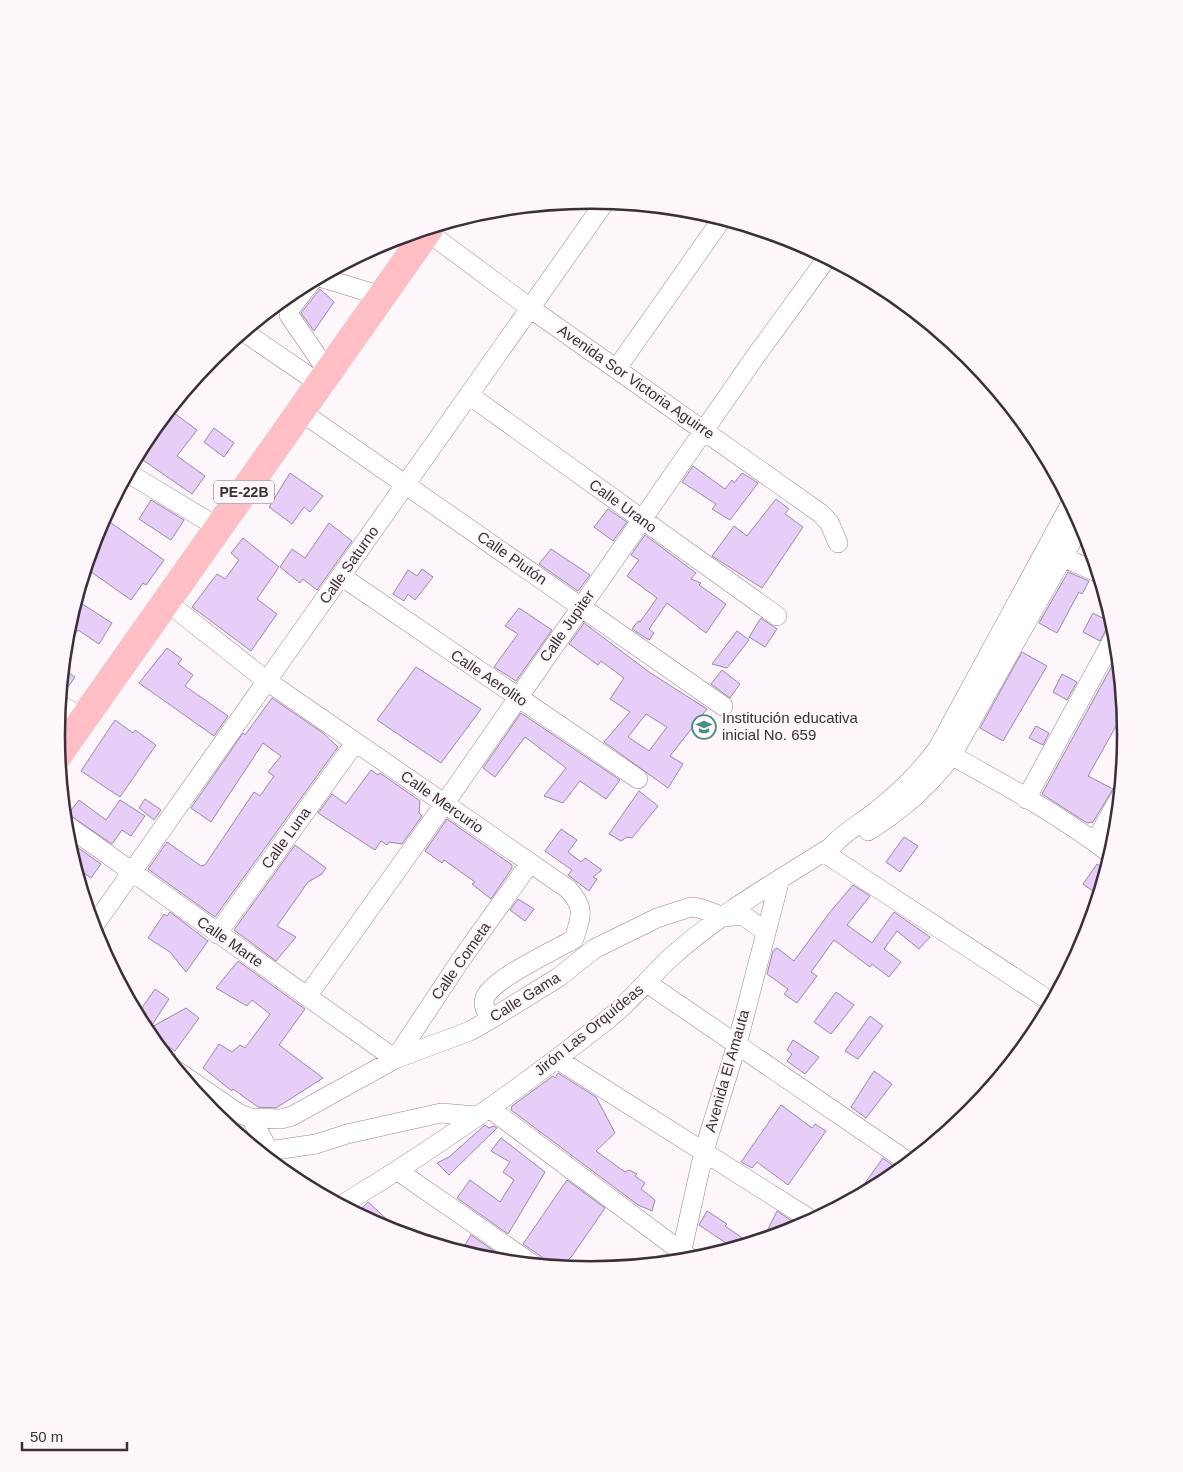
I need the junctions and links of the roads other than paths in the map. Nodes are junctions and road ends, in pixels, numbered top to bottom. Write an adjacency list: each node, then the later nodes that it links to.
1 (600, 209): 9 (street, Calle Saturno)
2 (718, 225): 11 (street)
3 (432, 234): 9 (street, Avenida Sor Victoria Aguirre)
4 (422, 237): 7 (highway, PE-22B)
5 (823, 264): 15 (street, Calle Jupiter)
6 (328, 280): 7 (street)
7 (382, 296): 12 (highway, PE-22B)
8 (298, 299): 12 (street)
9 (530, 308): 11 (street, Avenida Sor Victoria Aguirre); 13 (street, Calle Saturno)
10 (250, 335): 12 (street)
11 (617, 368): 15 (street, Avenida Sor Victoria Aguirre)
12 (324, 378): 14 (highway, PE-22B)
13 (469, 395): 17 (street, Calle Saturno); 19 (street, Calle Urano)
14 (300, 411): 17 (street, Calle Plutón); 20 (highway, PE-22B)
15 (704, 430): 19 (street, Calle Jupiter); 22 (street, Avenida Sor Victoria Aguirre)
16 (134, 477): 20 (street)
17 (406, 484): 26 (street, Calle Saturno); 28 (street, Calle Plutón)
18 (1067, 510): 23 (street)
19 (641, 520): 28 (street, Calle Jupiter); 29 (street, Calle Urano)
20 (219, 528): 27 (highway, PE-22B)
21 (1077, 532): 24 (street)
22 (838, 542)
23 (1046, 550): 24 (street); 38 (street)
24 (1064, 556): 25 (street); 38 (street)
25 (1090, 568)
26 (341, 576): 31 (street, Calle Saturno); 32 (street, Calle Aerolito)
27 (167, 602): 31 (street, Calle Mercurio); 35 (highway, PE-22B)
28 (581, 607): 32 (street, Calle Jupiter); 33 (street, Calle Plutón)
29 (777, 616)
30 (1110, 644): 40 (street)
31 (267, 681): 36 (street, Calle Mercurio); 48 (street, Calle Saturno)
32 (518, 698): 39 (street, Calle Aerolito); 41 (street, Calle Jupiter)
33 (723, 706)
34 (66, 708): 35 (street)
35 (84, 719): 37 (highway, PE-22B)
36 (356, 743): 41 (street, Calle Mercurio); 53 (street, Calle Luna)
37 (65, 745)
38 (945, 752): 40 (street); 45 (street, Jirón Las Orquídeas)
39 (638, 779)
40 (1026, 799): 44 (street)
41 (445, 803): 47 (street, Calle Mercurio); 55 (street, Calle Jupiter)
42 (1112, 812): 44 (street)
43 (74, 830): 48 (street, Calle Marte)
44 (1095, 842): 46 (street)
45 (827, 849): 49 (street, Jirón Las Orquídeas); 56 (street)
46 (1105, 850)
47 (530, 863): 57 (street, Calle Mercurio); 59 (street, Calle Cometa)
48 (130, 871): 51 (street, Calle Saturno); 53 (street, Calle Marte)
49 (780, 879): 50 (street, Jirón Las Orquídeas); 52 (street, Avenida El Amauta)
50 (724, 917): 52 (street, Calle Gama); 54 (street, Jirón Las Orquídeas); 57 (street, Calle Gama)
51 (98, 919)
52 (766, 932): 58 (street, Avenida El Amauta)
53 (217, 934): 55 (street, Calle Marte)
54 (647, 984): 58 (street); 60 (street, Jirón Las Orquídeas)
55 (308, 995): 59 (street, Calle Marte)
56 (1047, 999)
57 (491, 1019): 59 (street, Calle Gama)
58 (737, 1044): 65 (street, Avenida El Amauta); 67 (street)
59 (395, 1059): 63 (street, Calle Gama)
60 (557, 1059): 62 (street, Jirón Las Orquídeas); 65 (street)
61 (211, 1100): 63 (street)
62 (483, 1112): 66 (street); 68 (street, Jirón Las Orquídeas); 72 (street)
63 (251, 1118): 64 (street)
64 (266, 1150)
65 (704, 1151): 70 (street); 71 (street, Avenida El Amauta)
66 (273, 1155)
67 (904, 1160)
68 (398, 1171): 69 (street, Jirón Las Orquídeas); 73 (street)
69 (347, 1202)
70 (806, 1216)
71 (686, 1253)
72 (679, 1255)
73 (524, 1258)

